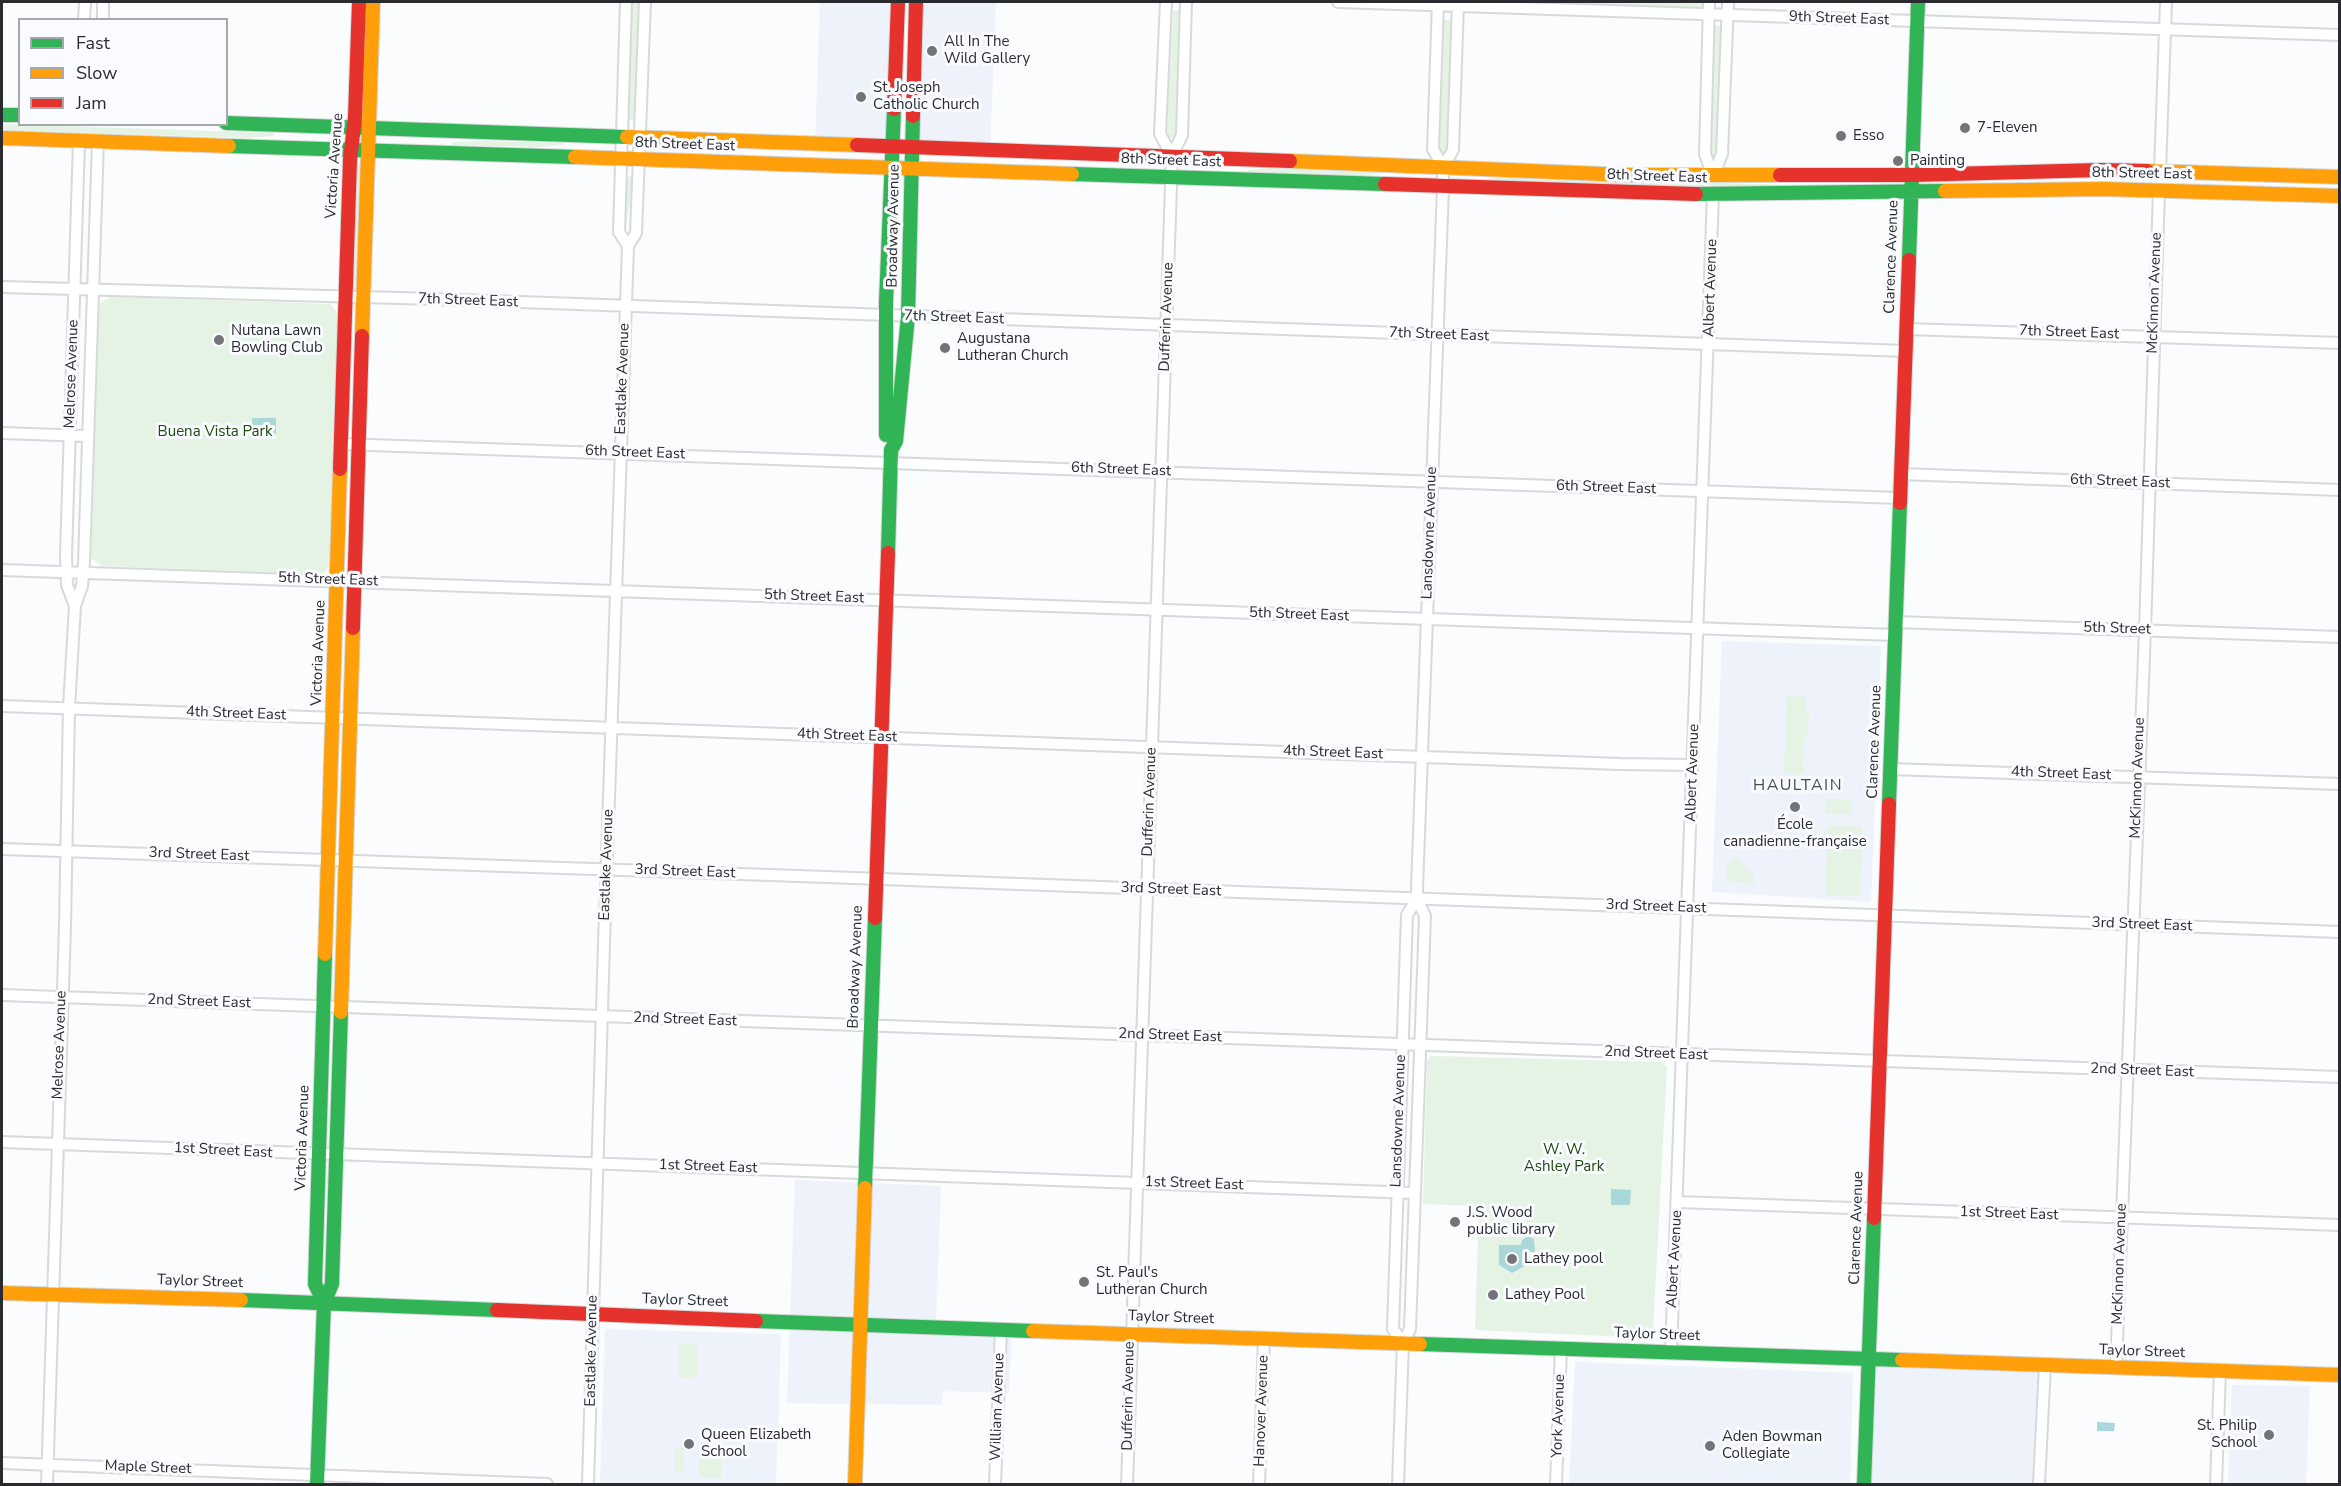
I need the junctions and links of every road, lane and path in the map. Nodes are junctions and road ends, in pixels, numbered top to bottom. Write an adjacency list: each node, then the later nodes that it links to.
1 (84, 2): 20 (street)
2 (103, 2): 21 (street)
3 (359, 2): 28 (main road, Victoria Avenue)
4 (373, 2): 29 (main road, Victoria Avenue)
5 (626, 2): 30 (street, Eastlake Avenue)
6 (645, 2): 31 (street, Eastlake Avenue)
7 (898, 2): 35 (main road, Broadway Avenue)
8 (916, 2): 36 (main road, Broadway Avenue)
9 (1166, 2): 39 (street, Dufferin Avenue)
10 (1186, 2): 39 (street, Dufferin Avenue)
11 (1338, 2): 16 (street, 9th Street East)
12 (1709, 2): 18 (street)
13 (1728, 2): 19 (street)
14 (1918, 2): 22 (main road, Clarence Avenue)
15 (2166, 2): 23 (street)
16 (1438, 3): 17 (street, 9th Street East); 42 (street, Lansdowne Avenue)
17 (1458, 4): 18 (street, 9th Street East); 42 (street, Lansdowne Avenue)
18 (1709, 14): 19 (street, 9th Street East); 47 (street)
19 (1728, 14): 22 (street, 9th Street East); 47 (street)
20 (84, 18)
21 (103, 18)
22 (1917, 21): 23 (street, 9th Street East); 46 (main road, Clarence Avenue)
23 (2165, 30): 24 (street, 9th Street East); 45 (street)
24 (2340, 35)
25 (2, 115): 26 (main road)
26 (18, 115)
27 (228, 123): 28 (main road, 8th Street East)
28 (353, 128): 29 (main road, 8th Street East); 37 (main road, Victoria Avenue)
29 (369, 128): 30 (main road, 8th Street East); 38 (main road, Victoria Avenue)
30 (621, 136): 31 (main road, 8th Street East); 40 (street, Eastlake Avenue)
31 (639, 137): 35 (main road, 8th Street East); 41 (street, Eastlake Avenue)
32 (2, 138): 33 (main road, 8th Street East)
33 (79, 141): 34 (main road, 8th Street East); 57 (street, Melrose Avenue)
34 (98, 142): 37 (main road, 8th Street East); 58 (street, Melrose Avenue)
35 (893, 146): 36 (main road, 8th Street East); 43 (main road, Broadway Avenue)
36 (912, 147): 39 (main road, 8th Street East); 44 (main road, Broadway Avenue)
37 (350, 150): 38 (main road, 8th Street East); 59 (main road, Victoria Avenue)
38 (368, 150): 40 (main road, 8th Street East); 60 (main road, Victoria Avenue)
39 (1172, 156): 42 (main road, 8th Street East); 48 (street, Dufferin Avenue)
40 (622, 159): 41 (main road, 8th Street East); 55 (street, Eastlake Avenue)
41 (638, 160): 43 (main road, 8th Street East); 55 (street, Eastlake Avenue)
42 (1443, 167): 47 (main road, 8th Street East); 50 (street, Lansdowne Avenue)
43 (891, 169): 44 (main road, 8th Street East); 62 (main road, Broadway Avenue)
44 (912, 169): 48 (main road, 8th Street East); 63 (main road, Broadway Avenue)
45 (2160, 171): 46 (main road, 8th Street East); 49 (main road, 8th Street East)
46 (1912, 175): 47 (main road, 8th Street East); 52 (main road, Clarence Avenue)
47 (1713, 176)
48 (1171, 177): 50 (main road, 8th Street East); 64 (street, Dufferin Avenue)
49 (2340, 177)
50 (1443, 187): 53 (main road, 8th Street East); 66 (street, Lansdowne Avenue)
51 (2159, 190): 52 (main road, 8th Street East); 54 (main road, 8th Street East); 67 (street, McKinnon Avenue)
52 (1911, 193): 53 (main road, 8th Street East); 65 (main road, Clarence Avenue)
53 (1713, 195): 69 (street, Albert Avenue)
54 (2340, 196)
55 (628, 246): 61 (street, Eastlake Avenue)
56 (2, 287): 57 (street, 7th Street East)
57 (75, 290): 58 (street, 7th Street East); 72 (street, Melrose Avenue)
58 (93, 290): 59 (street, 7th Street East); 73 (street, Melrose Avenue)
59 (346, 297): 60 (street, 7th Street East); 75 (main road, Victoria Avenue)
60 (362, 298): 61 (street, 7th Street East); 74 (main road, Victoria Avenue)
61 (626, 307): 62 (street, 7th Street East); 76 (street, Eastlake Avenue)
62 (886, 316): 63 (street, 7th Street East); 77 (main road, Broadway Avenue)
63 (909, 316): 64 (street, 7th Street East); 77 (main road, Broadway Avenue)
64 (1167, 324): 66 (street, 7th Street East); 78 (street, Dufferin Avenue)
65 (1907, 329): 67 (street, 7th Street East); 70 (main road, Clarence Avenue)
66 (1437, 334): 69 (street, 7th Street East); 80 (street, Lansdowne Avenue)
67 (2154, 336): 68 (street, 7th Street East); 81 (street, McKinnon Avenue)
68 (2340, 343)
69 (1709, 345): 70 (street, 7th Street East); 83 (street, Albert Avenue)
70 (1906, 351): 79 (main road, Clarence Avenue)
71 (2, 433): 72 (street)
72 (70, 435): 73 (street); 86 (street, Melrose Avenue)
73 (87, 436): 87 (street, Melrose Avenue)
74 (359, 443): 75 (street, 6th Street East); 76 (street, 6th Street East); 89 (main road, Victoria Avenue)
75 (342, 444): 88 (main road, Victoria Avenue)
76 (621, 452): 77 (street, 6th Street East); 90 (street, Eastlake Avenue)
77 (891, 456): 78 (street, 6th Street East); 91 (main road, Broadway Avenue)
78 (1162, 471): 80 (street, 6th Street East); 93 (street, Dufferin Avenue)
79 (1901, 474): 81 (street, 6th Street East); 84 (main road, Clarence Avenue)
80 (1432, 481): 83 (street, 6th Street East); 94 (street, Lansdowne Avenue)
81 (2149, 483): 82 (street, 6th Street East); 98 (street, McKinnon Avenue)
82 (2340, 490)
83 (1703, 491): 84 (street, 6th Street East); 97 (street, Albert Avenue)
84 (1900, 498): 96 (main road, Clarence Avenue)
85 (2, 570): 86 (street, 5th Street East)
86 (67, 573): 87 (street, 5th Street East); 92 (street, Melrose Avenue)
87 (83, 574): 88 (street, 5th Street East); 92 (street, Melrose Avenue)
88 (337, 580): 89 (street, 5th Street East); 102 (main road, Victoria Avenue)
89 (354, 581): 90 (street, 5th Street East); 103 (main road, Victoria Avenue)
90 (617, 590): 91 (street, 5th Street East); 104 (street, Eastlake Avenue)
91 (886, 600): 93 (street, 5th Street East); 105 (main road, Broadway Avenue)
92 (75, 606): 101 (street, Melrose Avenue)
93 (1156, 610): 94 (street, 5th Street East); 106 (street, Dufferin Avenue)
94 (1427, 620): 95 (street, 5th Street East); 107 (street, Lansdowne Avenue)
95 (1626, 626): 97 (street, 5th Street)
96 (1895, 628): 97 (street, 5th Street); 98 (street, 5th Street); 109 (main road, Clarence Avenue)
97 (1698, 629): 108 (street, Albert Avenue)
98 (2145, 630): 99 (street, 5th Street); 110 (street, McKinnon Avenue)
99 (2340, 637)
100 (2, 706): 101 (street, 4th Street East)
101 (69, 707): 102 (street, 4th Street East); 113 (street, Melrose Avenue)
102 (333, 718): 103 (street, 4th Street East); 114 (main road, Victoria Avenue)
103 (350, 718): 104 (street, 4th Street East); 115 (main road, Victoria Avenue)
104 (611, 728): 105 (street, 4th Street East); 116 (street, Eastlake Avenue)
105 (881, 737): 106 (street, 4th Street East); 117 (main road, Broadway Avenue)
106 (1152, 747): 107 (street, 4th Street East); 118 (street, Dufferin Avenue)
107 (1422, 756): 108 (street, 4th Street East); 119 (street, Lansdowne Avenue)
108 (1693, 765): 120 (street, Albert Avenue)
109 (1890, 769): 110 (street, 4th Street East); 121 (main road, Clarence Avenue)
110 (2138, 776): 111 (street, 4th Street East); 122 (street, McKinnon Avenue)
111 (2340, 784)
112 (2, 849): 113 (street, 3rd Street East)
113 (66, 852): 114 (street, 3rd Street East); 125 (street, Melrose Avenue)
114 (328, 859): 115 (street, 3rd Street East); 126 (main road, Victoria Avenue)
115 (345, 860): 116 (street, 3rd Street East); 127 (main road, Victoria Avenue)
116 (607, 870): 117 (street, 3rd Street East); 128 (street, Eastlake Avenue)
117 (876, 879): 118 (street, 3rd Street East); 129 (main road, Broadway Avenue)
118 (1147, 889): 119 (street, 3rd Street East); 130 (street, Dufferin Avenue)
119 (1417, 898): 120 (street, 3rd Street East); 131 (street, Lansdowne Avenue); 132 (street, Lansdowne Avenue)
120 (1688, 908): 121 (street, 3rd Street East); 133 (street, Albert Avenue)
121 (1886, 915): 122 (street, 3rd Street East); 134 (main road, Clarence Avenue)
122 (2133, 925): 123 (street, 3rd Street East); 135 (street, McKinnon Avenue)
123 (2340, 932)
124 (2, 995): 125 (street, 2nd Street East)
125 (62, 998): 126 (street, 2nd Street East); 138 (street, Melrose Avenue)
126 (323, 1007): 127 (street, 2nd Street East); 139 (main road, Victoria Avenue)
127 (341, 1008): 128 (street, 2nd Street East); 140 (main road, Victoria Avenue)
128 (602, 1017): 129 (street, 2nd Street East); 141 (street, Eastlake Avenue)
129 (870, 1026): 130 (street, 2nd Street East); 142 (main road, Broadway Avenue)
130 (1141, 1035): 131 (street, 2nd Street East); 143 (street, Dufferin Avenue)
131 (1402, 1045): 132 (street, 2nd Street East); 144 (street, Lansdowne Avenue)
132 (1420, 1046): 133 (street, 2nd Street East); 145 (street, Lansdowne Avenue)
133 (1682, 1054): 134 (street, 2nd Street East); 146 (street, Albert Avenue)
134 (1879, 1062): 135 (street, 2nd Street East); 147 (main road, Clarence Avenue)
135 (2127, 1070): 136 (street, 2nd Street East); 148 (street, McKinnon Avenue)
136 (2340, 1077)
137 (2, 1142): 138 (street, 1st Street East)
138 (57, 1144): 139 (street, 1st Street East); 151 (street, Melrose Avenue)
139 (319, 1155): 140 (street, 1st Street East); 152 (main road, Victoria Avenue)
140 (336, 1155): 141 (street, 1st Street East); 152 (main road, Victoria Avenue)
141 (597, 1164): 142 (street, 1st Street East); 153 (street, Eastlake Avenue)
142 (865, 1173): 143 (street, 1st Street East); 154 (main road, Broadway Avenue)
143 (1137, 1182): 144 (street, 1st Street East); 156 (street, Dufferin Avenue)
144 (1397, 1192): 145 (street, 1st Street East); 158 (street, Lansdowne Avenue)
145 (1415, 1192): 158 (street, Lansdowne Avenue)
146 (1678, 1202): 147 (street, 1st Street East); 160 (street, Albert Avenue)
147 (1875, 1209): 148 (street, 1st Street East); 161 (main road, Clarence Avenue)
148 (2122, 1218): 149 (street, 1st Street East); 163 (street, McKinnon Avenue)
149 (2340, 1225)
150 (2, 1293): 151 (main road, Taylor Street)
151 (54, 1295): 152 (main road, Taylor Street); 167 (street, Melrose Avenue)
152 (324, 1303): 153 (main road, Taylor Street); 168 (main road, Victoria Avenue)
153 (592, 1314): 154 (main road, Taylor Street); 171 (street, Eastlake Avenue)
154 (860, 1324): 155 (main road, Taylor Street); 172 (main road, Broadway Avenue)
155 (1001, 1329): 156 (main road, Taylor Street); 173 (street, William Avenue)
156 (1131, 1334): 157 (main road, Taylor Street); 174 (street, Dufferin Avenue)
157 (1264, 1338): 158 (main road, Taylor Street); 175 (street, Hanover Avenue)
158 (1403, 1343): 159 (main road, Taylor Street); 176 (street, Lansdowne Avenue)
159 (1561, 1348): 160 (main road, Taylor Street); 177 (street, York Avenue)
160 (1671, 1352): 161 (main road, Taylor Street)
161 (1869, 1359): 162 (main road, Taylor Street); 178 (main road, Clarence Avenue)
162 (2045, 1365): 163 (main road, Taylor Street); 179 (street)
163 (2116, 1367): 164 (main road, Taylor Street)
164 (2220, 1371): 165 (main road, Taylor Street); 180 (street)
165 (2340, 1375)
166 (2, 1463): 167 (street, Maple Street)
167 (48, 1465): 168 (street, Maple Street); 169 (street, Melrose Avenue)
168 (317, 1480): 170 (street, Maple Street)
169 (47, 1485)
170 (547, 1485)
171 (588, 1485)
172 (855, 1485)
173 (995, 1485)
174 (1127, 1485)
175 (1259, 1485)
176 (1398, 1485)
177 (1556, 1485)
178 (1864, 1485)
179 (2039, 1485)
180 (2216, 1485)

